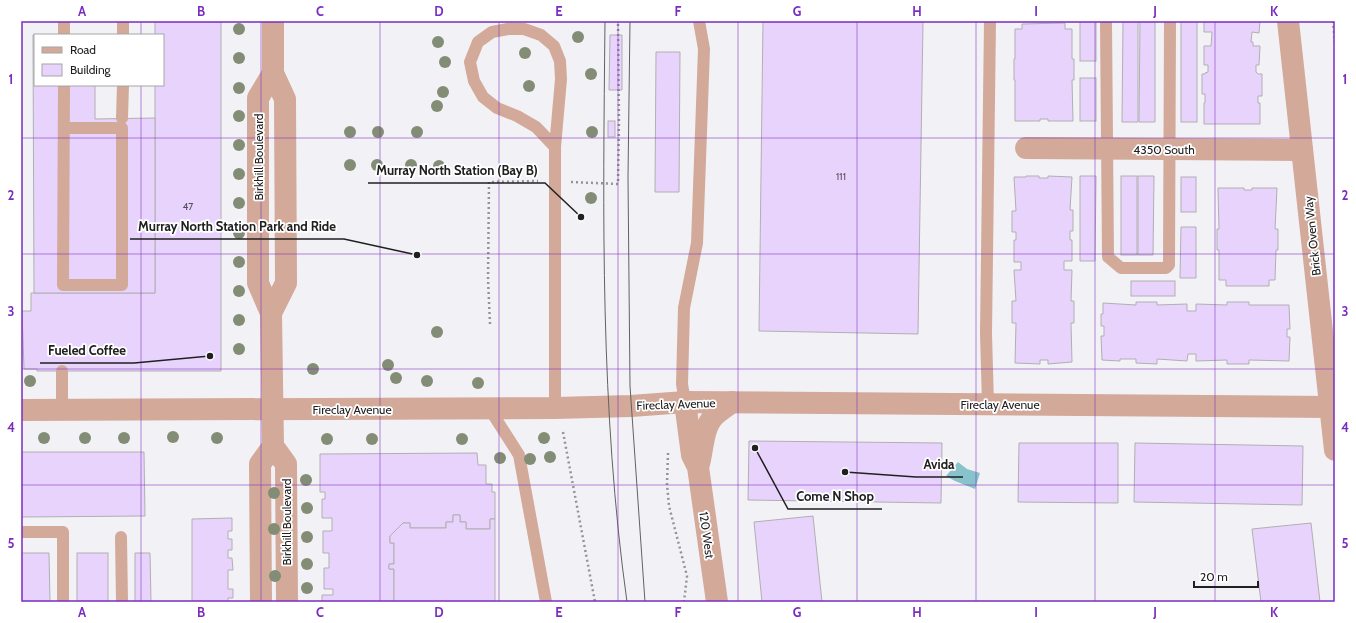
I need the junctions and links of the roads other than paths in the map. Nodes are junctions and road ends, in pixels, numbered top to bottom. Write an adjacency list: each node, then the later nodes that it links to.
1 (64, 21): 9 (lane)
2 (123, 21): 10 (lane)
3 (273, 21): 27 (street, Birkhill Boulevard)
4 (699, 21): 21 (lane)
5 (990, 21): 23 (lane)
6 (1106, 21): 17 (lane)
7 (1170, 21): 18 (lane)
8 (1288, 21): 19 (street, Brick Oven Way)
9 (64, 34)
10 (123, 34)
11 (64, 86): 14 (lane)
12 (123, 86): 13 (lane)
13 (122, 118)
14 (64, 128): 14 (lane)
15 (555, 147): 15 (lane); 26 (lane)
16 (1026, 148): 17 (street, 4350 South)
17 (1106, 149): 18 (street, 4350 South); 18 (lane)
18 (1170, 149): 19 (street, 4350 South)
19 (1302, 150): 24 (street, Brick Oven Way)
20 (62, 371): 29 (lane)
21 (685, 402): 22 (street, Fireclay Avenue); 26 (street, Fireclay Avenue); 32 (street, 120 West)
22 (732, 402): 23 (street, Fireclay Avenue); 32 (street, 120 West)
23 (988, 404): 24 (street, Fireclay Avenue)
24 (1330, 407): 31 (street, Brick Oven Way)
25 (489, 408): 26 (street, Fireclay Avenue); 27 (street, Fireclay Avenue); 39 (lane)
26 (555, 408)
27 (272, 409): 29 (street, Fireclay Avenue); 30 (street, Birkhill Boulevard)
28 (21, 410): 29 (street, Fireclay Avenue)
29 (62, 410)
30 (273, 446): 37 (street); 38 (street, Birkhill Boulevard)
31 (1335, 450)
32 (698, 467): 40 (street, 120 West)
33 (21, 532): 35 (lane)
34 (121, 537): 36 (lane)
35 (63, 602)
36 (122, 602)
37 (261, 602)
38 (287, 602)
39 (546, 602)
40 (717, 602)

